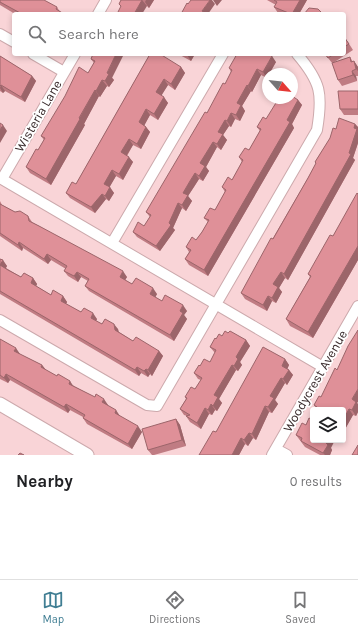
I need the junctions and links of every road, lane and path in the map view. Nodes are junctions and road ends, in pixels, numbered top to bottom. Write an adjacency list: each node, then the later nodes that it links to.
1 (106, 0): 2 (street)
2 (99, 12)
3 (0, 34): 4 (street)
4 (12, 41)
5 (36, 56): 9 (street)
6 (74, 56): 9 (street, Wisteria Lane)
7 (222, 56): 11 (street)
8 (299, 56): 12 (street)
9 (64, 72): 10 (street, Wisteria Lane)
10 (1, 178): 11 (street)
11 (112, 243): 12 (street)
12 (216, 306): 14 (street); 15 (street)
13 (358, 306): 15 (street, Woodycrest Avenue)
14 (0, 320)
15 (323, 368): 17 (street, Woodycrest Avenue)
16 (0, 404): 18 (street)
17 (274, 452): 19 (street)
18 (87, 455)
19 (287, 455)

